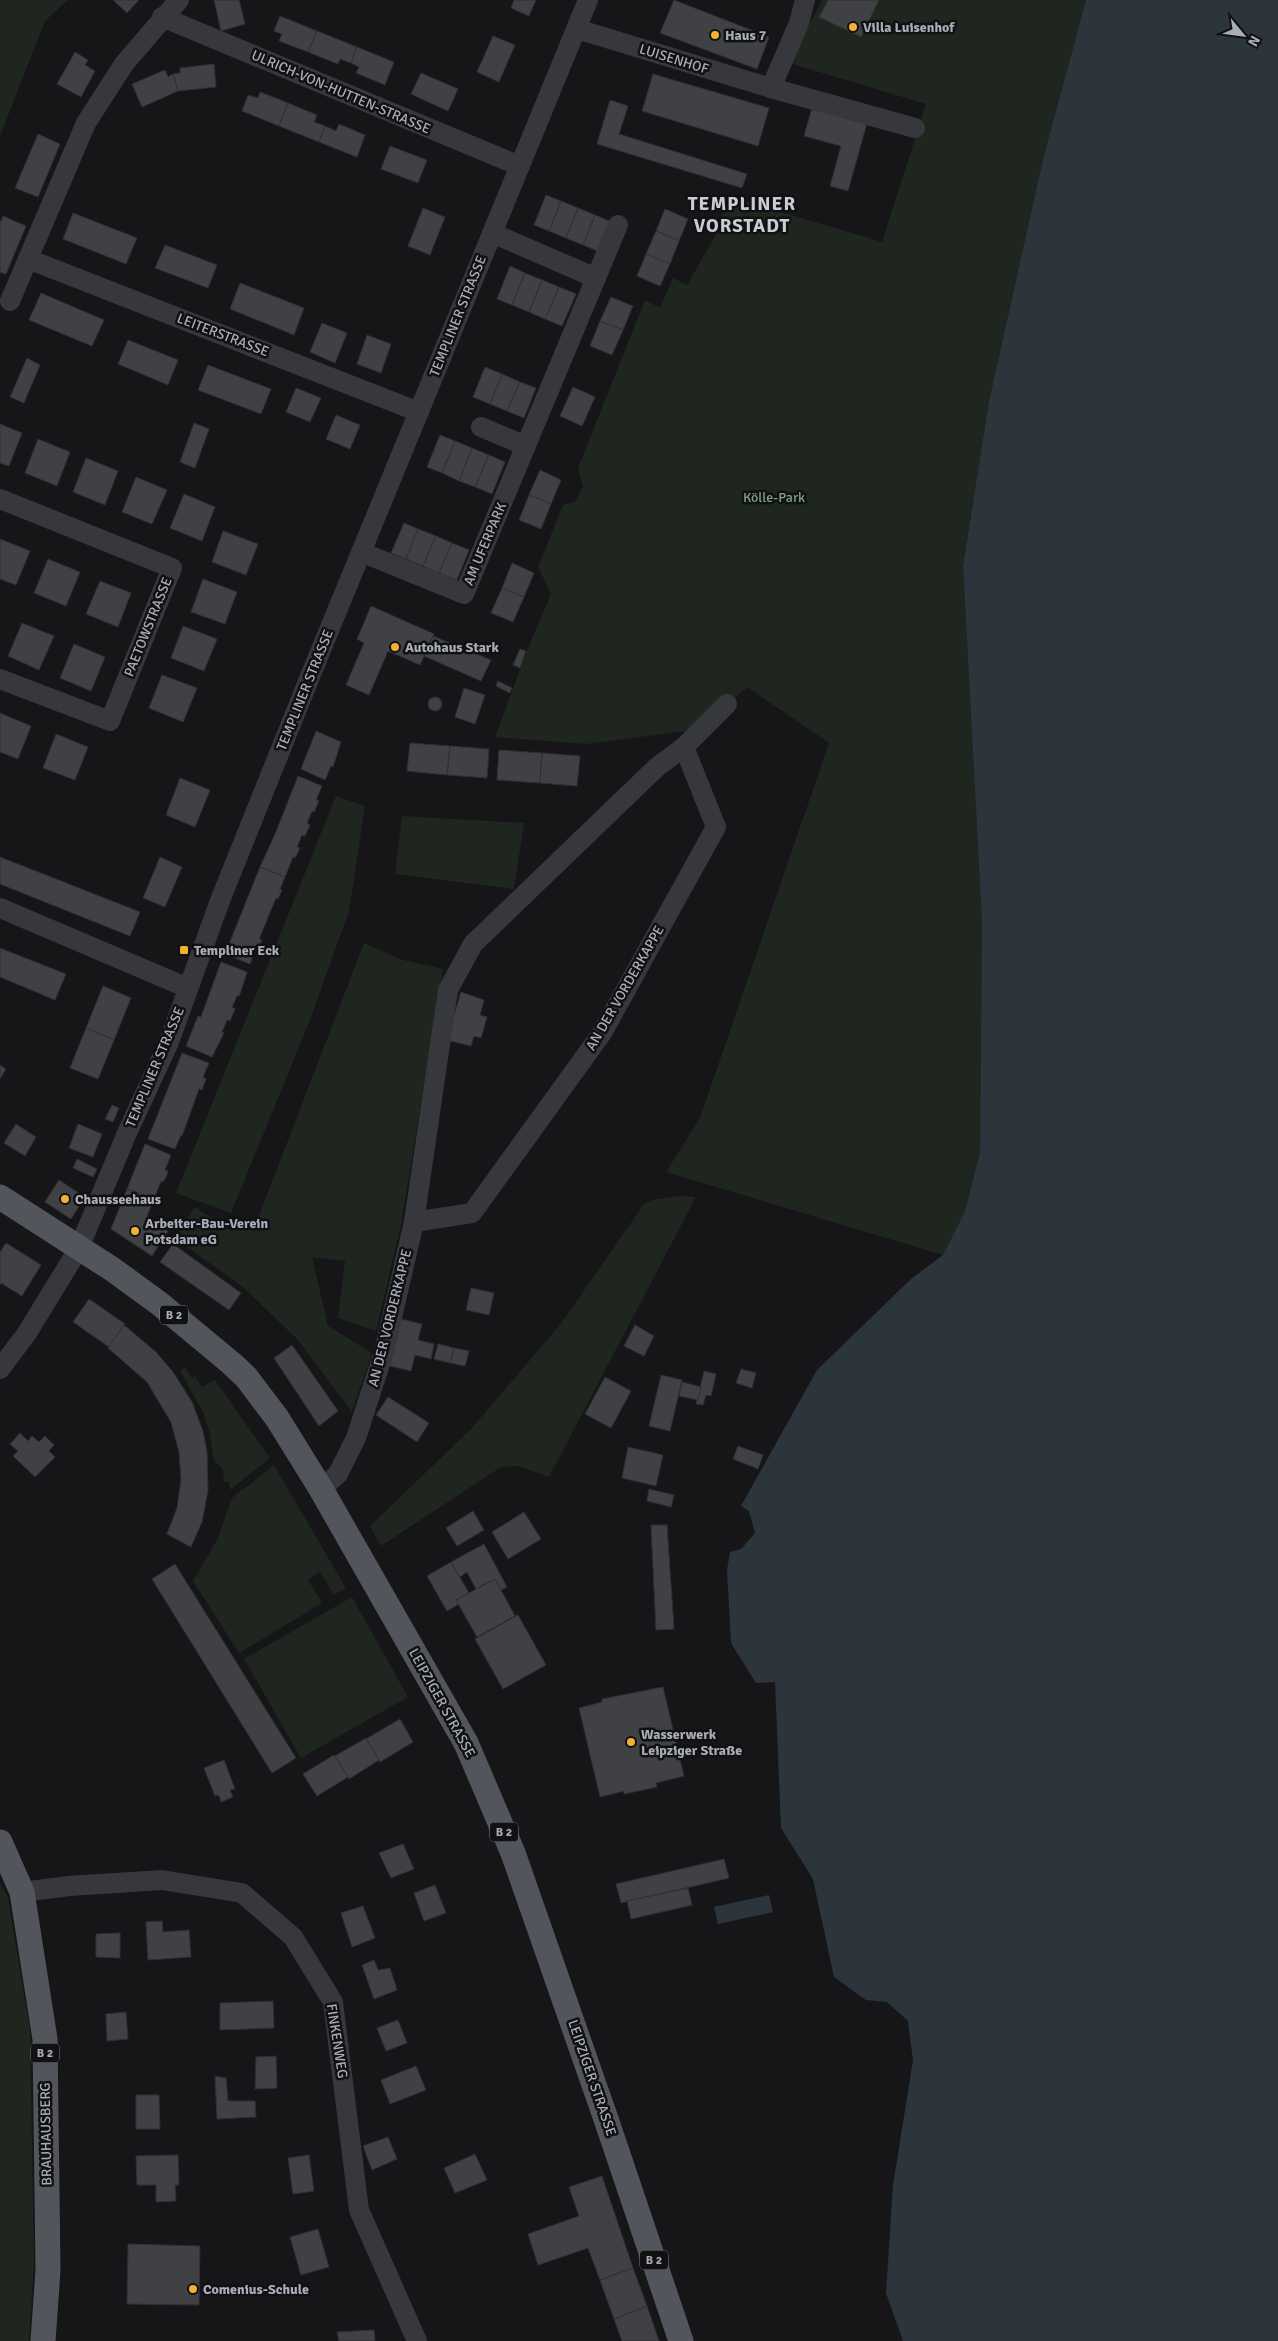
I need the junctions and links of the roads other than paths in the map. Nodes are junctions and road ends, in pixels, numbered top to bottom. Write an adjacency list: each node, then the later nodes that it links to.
1 (179, 0): 4 (street)
2 (588, 0): 5 (street, TEMPLINER STRASSE)
3 (804, 0): 6 (street)
4 (162, 17): 8 (street, ULRICH-VON-HUTTEN-STRASSE); 11 (street)
5 (577, 29): 6 (street, LUISENHOF); 8 (street, TEMPLINER STRASSE)
6 (771, 88): 7 (street, LUISENHOF)
7 (915, 128)
8 (520, 166): 10 (street, TEMPLINER STRASSE)
9 (618, 225): 12 (street, AM UFERPARK)
10 (492, 233): 12 (street); 14 (street, TEMPLINER STRASSE)
11 (28, 259): 13 (street); 14 (street, LEITERSTRASSE)
12 (596, 278): 16 (street, AM UFERPARK)
13 (10, 301)
14 (419, 412): 18 (street, TEMPLINER STRASSE)
15 (481, 427): 16 (street)
16 (526, 446): 18 (street, AM UFERPARK)
17 (0, 499): 19 (street, PAETOWSTRASSE)
18 (361, 552): 23 (street, TEMPLINER STRASSE)
19 (0, 679)
20 (727, 704): 21 (street, AN DER VORDERKAPPE)
21 (684, 747): 25 (street, AN DER VORDERKAPPE); 25 (street, AN DER VORDERKAPPE)
22 (0, 908): 23 (street)
23 (188, 988): 26 (street, TEMPLINER STRASSE)
24 (0, 1197): 26 (main road, B 2)
25 (414, 1222): 28 (street, AN DER VORDERKAPPE)
26 (79, 1248): 27 (street, TEMPLINER STRASSE); 28 (main road, LEIPZIGER STRASSE / B 2)
27 (0, 1369)
28 (321, 1489): 33 (main road, LEIPZIGER STRASSE / B 2)
29 (0, 1842): 30 (main road, BRAUHAUSBERG / B 2)
30 (22, 1892): 31 (main road, BRAUHAUSBERG / B 2); 32 (street, FINKENWEG)
31 (43, 2341)
32 (417, 2341)
33 (681, 2341)

